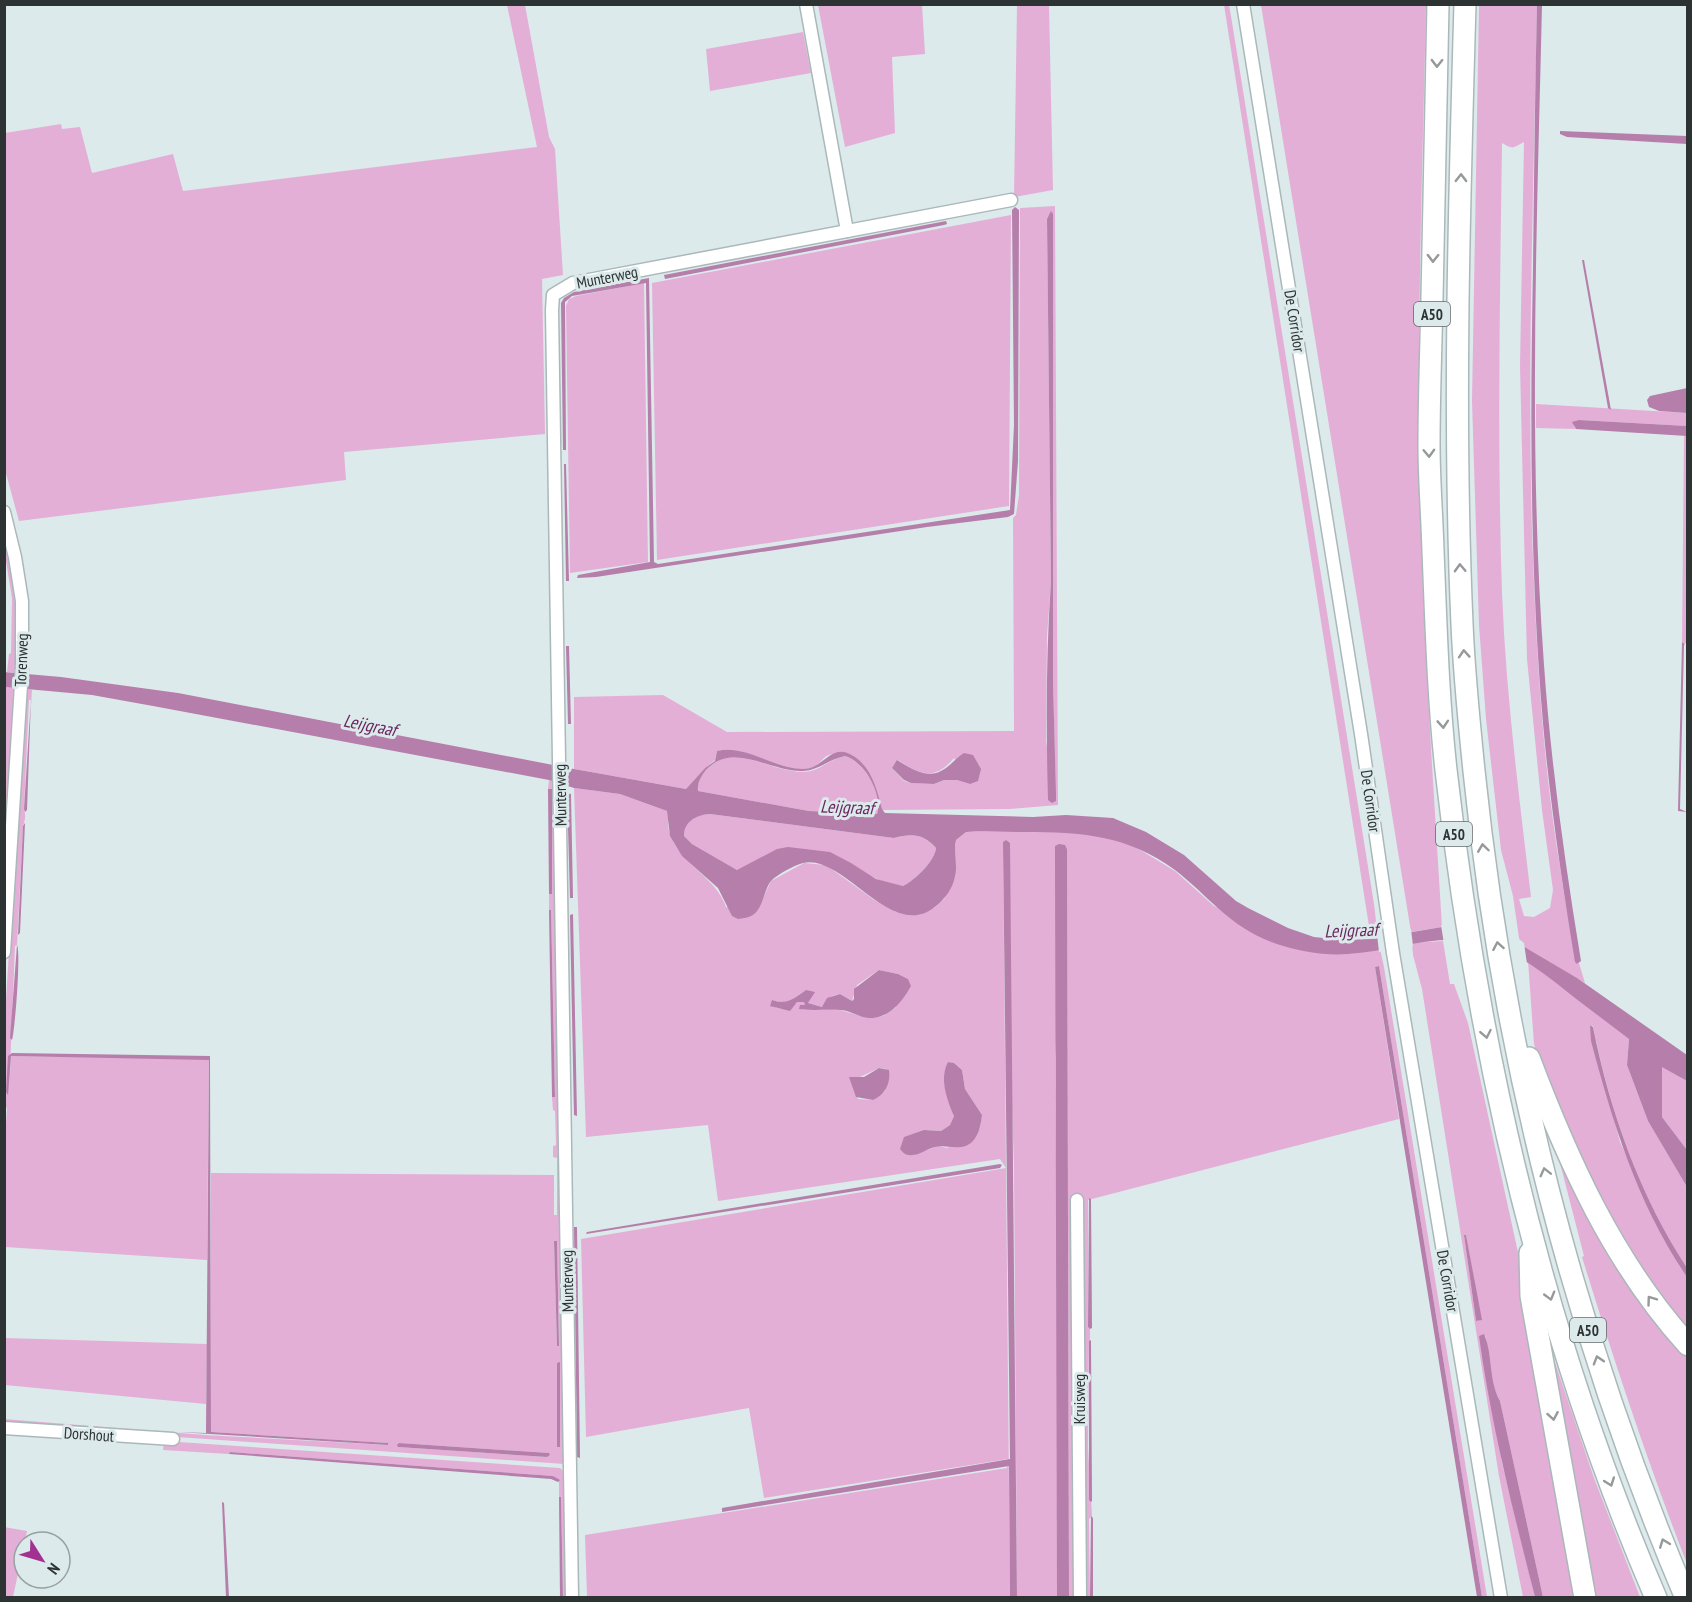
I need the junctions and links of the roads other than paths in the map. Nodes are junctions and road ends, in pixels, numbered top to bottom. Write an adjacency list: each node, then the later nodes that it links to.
1 (806, 4): 6 (street)
2 (1243, 4): 17 (street, De Corridor)
3 (1438, 4): 11 (highway, A50, one-way to 11)
4 (1465, 4): 9 (highway, A50, one-way to 4)
5 (1011, 200): 6 (street, Munterweg)
6 (847, 231): 15 (street, Munterweg)
7 (4, 512): 8 (street, Torenweg)
8 (4, 952)
9 (1506, 993): 12 (highway, A50, one-way to 9); 20 (highway, A50, one-way to 9)
10 (1077, 1200): 16 (street, Kruisweg)
11 (1528, 1220): 18 (highway, A50, one-way to 18); 19 (highway, A50, one-way to 19)
12 (1688, 1345)
13 (4, 1428): 14 (street, Dorshout)
14 (173, 1439)
15 (572, 1598)
16 (1080, 1598)
17 (1501, 1598)
18 (1586, 1598)
19 (1656, 1598)
20 (1686, 1598)

